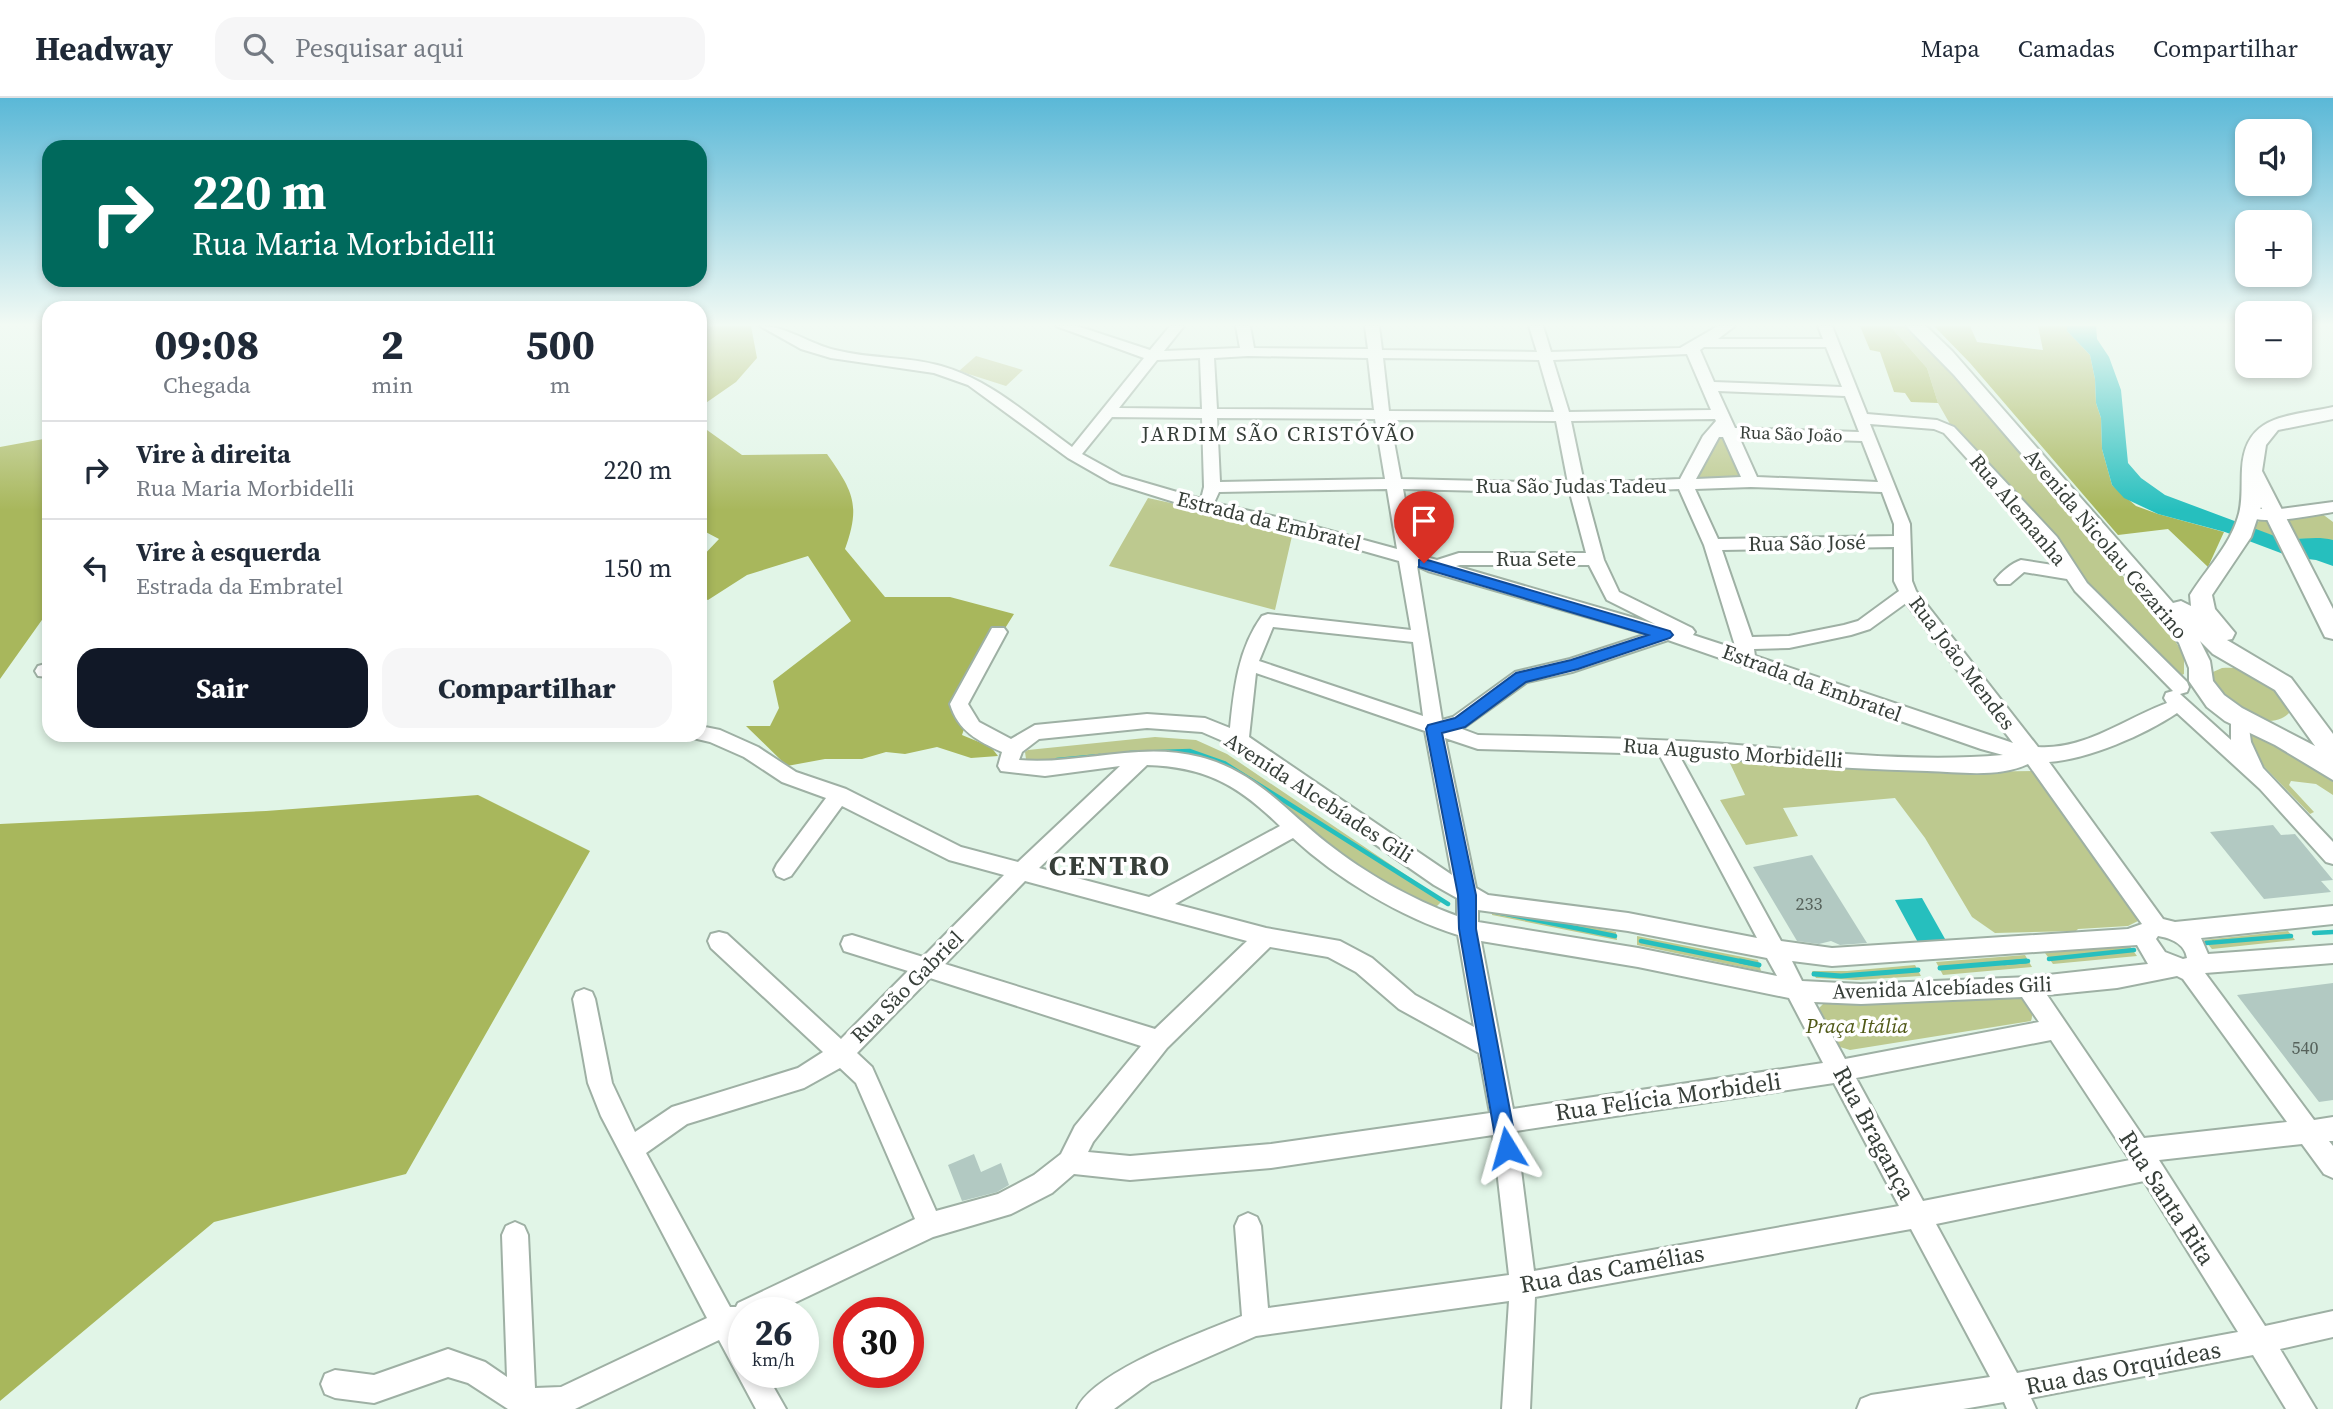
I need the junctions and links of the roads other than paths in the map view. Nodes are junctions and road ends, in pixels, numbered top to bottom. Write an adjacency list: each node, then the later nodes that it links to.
1 (980, 387): 20 (street, Estrada da Embratel)
2 (1127, 387): 12 (street)
3 (1208, 387): 14 (street)
4 (1379, 387): 15 (street)
5 (1554, 387): 16 (street)
6 (1710, 387): 18 (street)
7 (1737, 387): 11 (street)
8 (1847, 387): 11 (street, Rua João Mendes)
9 (1973, 387): 46 (main road, Avenida Nicolau Cezarino)
10 (1983, 387): 45 (main road, Avenida Nicolau Cezarino)
11 (1849, 392): 17 (street, Rua João Mendes)
12 (1106, 412): 14 (street); 20 (street)
13 (2333, 413): 29 (main road)
14 (1208, 414): 15 (street); 24 (street)
15 (1382, 416): 16 (street, Rua São João); 22 (street)
16 (1563, 418): 18 (street, Rua São João); 26 (street)
17 (1859, 418): 19 (street, Rua João Mendes); 35 (street, Rua Alemanha)
18 (1722, 425): 19 (street, Rua São João); 21 (street); 23 (street)
19 (1866, 437): 25 (street, Rua João Mendes)
20 (1073, 455): 28 (street, Estrada da Embratel)
21 (1751, 482): 23 (street, Rua São Judas Tadeu); 25 (street, Rua São Judas Tadeu)
22 (1395, 484): 24 (street, Rua São Judas Tadeu); 26 (street, Rua São Judas Tadeu); 32 (street)
23 (1685, 485): 26 (street, Rua São Judas Tadeu); 31 (street)
24 (1212, 487): 28 (street)
25 (1887, 487): 30 (street, Rua João Mendes)
26 (1578, 488): 33 (street)
27 (2333, 505): 29 (street)
28 (1206, 506): 32 (street, Estrada da Embratel)
29 (2262, 513): 38 (main road); 45 (main road)
30 (1903, 541): 31 (street, Rua São José); 37 (street, Rua João Mendes)
31 (1712, 545): 43 (street)
32 (1406, 557): 34 (street, Estrada da Embratel); 41 (street)
33 (1597, 559): 34 (street, Rua Sete); 42 (street)
34 (1434, 566): 40 (street, Estrada da Embratel)
35 (2072, 574): 36 (street); 47 (street, Rua Alemanha)
36 (2004, 580)
37 (1908, 593): 43 (street); 57 (street, Rua João Mendes)
38 (2333, 631)
39 (998, 632): 55 (street)
40 (1665, 635): 42 (street, Estrada da Embratel); 50 (street)
41 (1421, 637): 44 (street); 50 (street)
42 (1708, 646): 43 (street, Estrada da Embratel)
43 (1745, 651): 52 (street, Estrada da Embratel)
44 (1251, 665): 50 (street, Rua Augusto Morbidelli); 53 (street)
45 (2251, 667): 46 (main road); 48 (main road, Avenida Nicolau Cezarino)
46 (2202, 679): 47 (street); 49 (main road, Avenida Nicolau Cezarino)
47 (2178, 702): 49 (street); 57 (street); 61 (street, Rua Alemanha)
48 (2301, 707): 49 (main road); 56 (main road, Avenida Nicolau Cezarino)
49 (2239, 719): 60 (main road, Avenida Nicolau Cezarino); 61 (street)
50 (1434, 729): 54 (street, Rua Augusto Morbidelli); 67 (street)
51 (707, 734): 62 (street)
52 (1966, 737): 57 (street, Estrada da Embratel); 59 (street)
53 (1239, 740): 55 (street, Avenida Alcebíades Gili); 67 (street, Avenida Alcebíades Gili)
54 (1665, 747): 59 (street, Rua Augusto Morbidelli); 75 (street, Rua Bragança)
55 (1013, 748): 58 (street, Avenida Alcebíades Gili)
56 (2333, 752)
57 (2032, 754): 59 (street, Rua Augusto Morbidelli); 71 (street, Rua João Mendes)
58 (1142, 758): 63 (street, Avenida Alcebíades Gili); 66 (street, Rua São Gabriel)
59 (1974, 765)
60 (2333, 771)
61 (2267, 785): 64 (street)
62 (839, 795): 65 (street); 66 (street)
63 (1296, 827): 68 (street); 70 (street, Avenida Alcebíades Gili)
64 (2333, 856)
65 (784, 870)
66 (1020, 873): 68 (street); 78 (street, Rua São Gabriel)
67 (1467, 895): 70 (street); 75 (street, Avenida Alcebíades Gili)
68 (1153, 905): 72 (street)
69 (2333, 915): 71 (street, Avenida Alcebíades Gili)
70 (1468, 929): 80 (street, Avenida Alcebíades Gili); 84 (street)
71 (2160, 931): 75 (street, Avenida Alcebíades Gili); 77 (street); 77 (street)
72 (1266, 936): 83 (street); 84 (street)
73 (719, 941): 85 (street)
74 (852, 944): 78 (street)
75 (1775, 950): 80 (street, Rua Bragança)
76 (2333, 954): 77 (street, Avenida Alcebíades Gili)
77 (2187, 967): 79 (street, Avenida Alcebíades Gili); 89 (street)
78 (926, 969): 83 (street); 85 (street, Rua São Gabriel)
79 (2029, 988): 80 (street, Avenida Alcebíades Gili); 82 (street, Rua Santa Rita)
80 (1796, 989): 86 (street, Rua Bragança)
81 (584, 999): 90 (street)
82 (2055, 1029): 86 (street, Rua Felícia Morbideli); 91 (street, Rua Santa Rita)
83 (1159, 1041): 92 (street)
84 (1490, 1047): 87 (street)
85 (841, 1054): 90 (street, Rua São Gabriel); 95 (street)
86 (1840, 1069): 87 (street, Rua Felícia Morbideli); 94 (street, Rua Bragança)
87 (1503, 1121): 92 (street, Rua Felícia Morbideli); 98 (street)
88 (2333, 1129): 89 (street, Rua das Camélias)
89 (2308, 1131): 91 (street, Rua das Camélias); 93 (street)
90 (630, 1150): 100 (street)
91 (2144, 1159): 94 (street, Rua das Camélias); 104 (street, Rua Santa Rita)
92 (1070, 1162): 95 (street)
93 (2333, 1166)
94 (1917, 1215): 98 (street, Rua das Camélias); 107 (street, Rua Bragança)
95 (930, 1224): 99 (street)
96 (1248, 1226): 102 (street)
97 (515, 1235): 108 (street)
98 (1523, 1286): 102 (street, Rua das Camélias); 111 (street)
99 (779, 1297)
100 (728, 1302)
101 (728, 1322): 108 (street)
102 (1256, 1323): 110 (street, Rua das Camélias)
103 (2333, 1324): 104 (street, Rua das Orquídeas)
104 (2259, 1342): 107 (street, Rua das Orquídeas); 113 (street, Rua Santa Rita)
105 (335, 1384): 108 (street)
106 (760, 1388): 109 (street)
107 (2017, 1399): 112 (street, Rua das Orquídeas)
108 (522, 1402)
109 (772, 1409)
110 (1091, 1409)
111 (1516, 1409)
112 (1871, 1409)
113 (2302, 1409)

